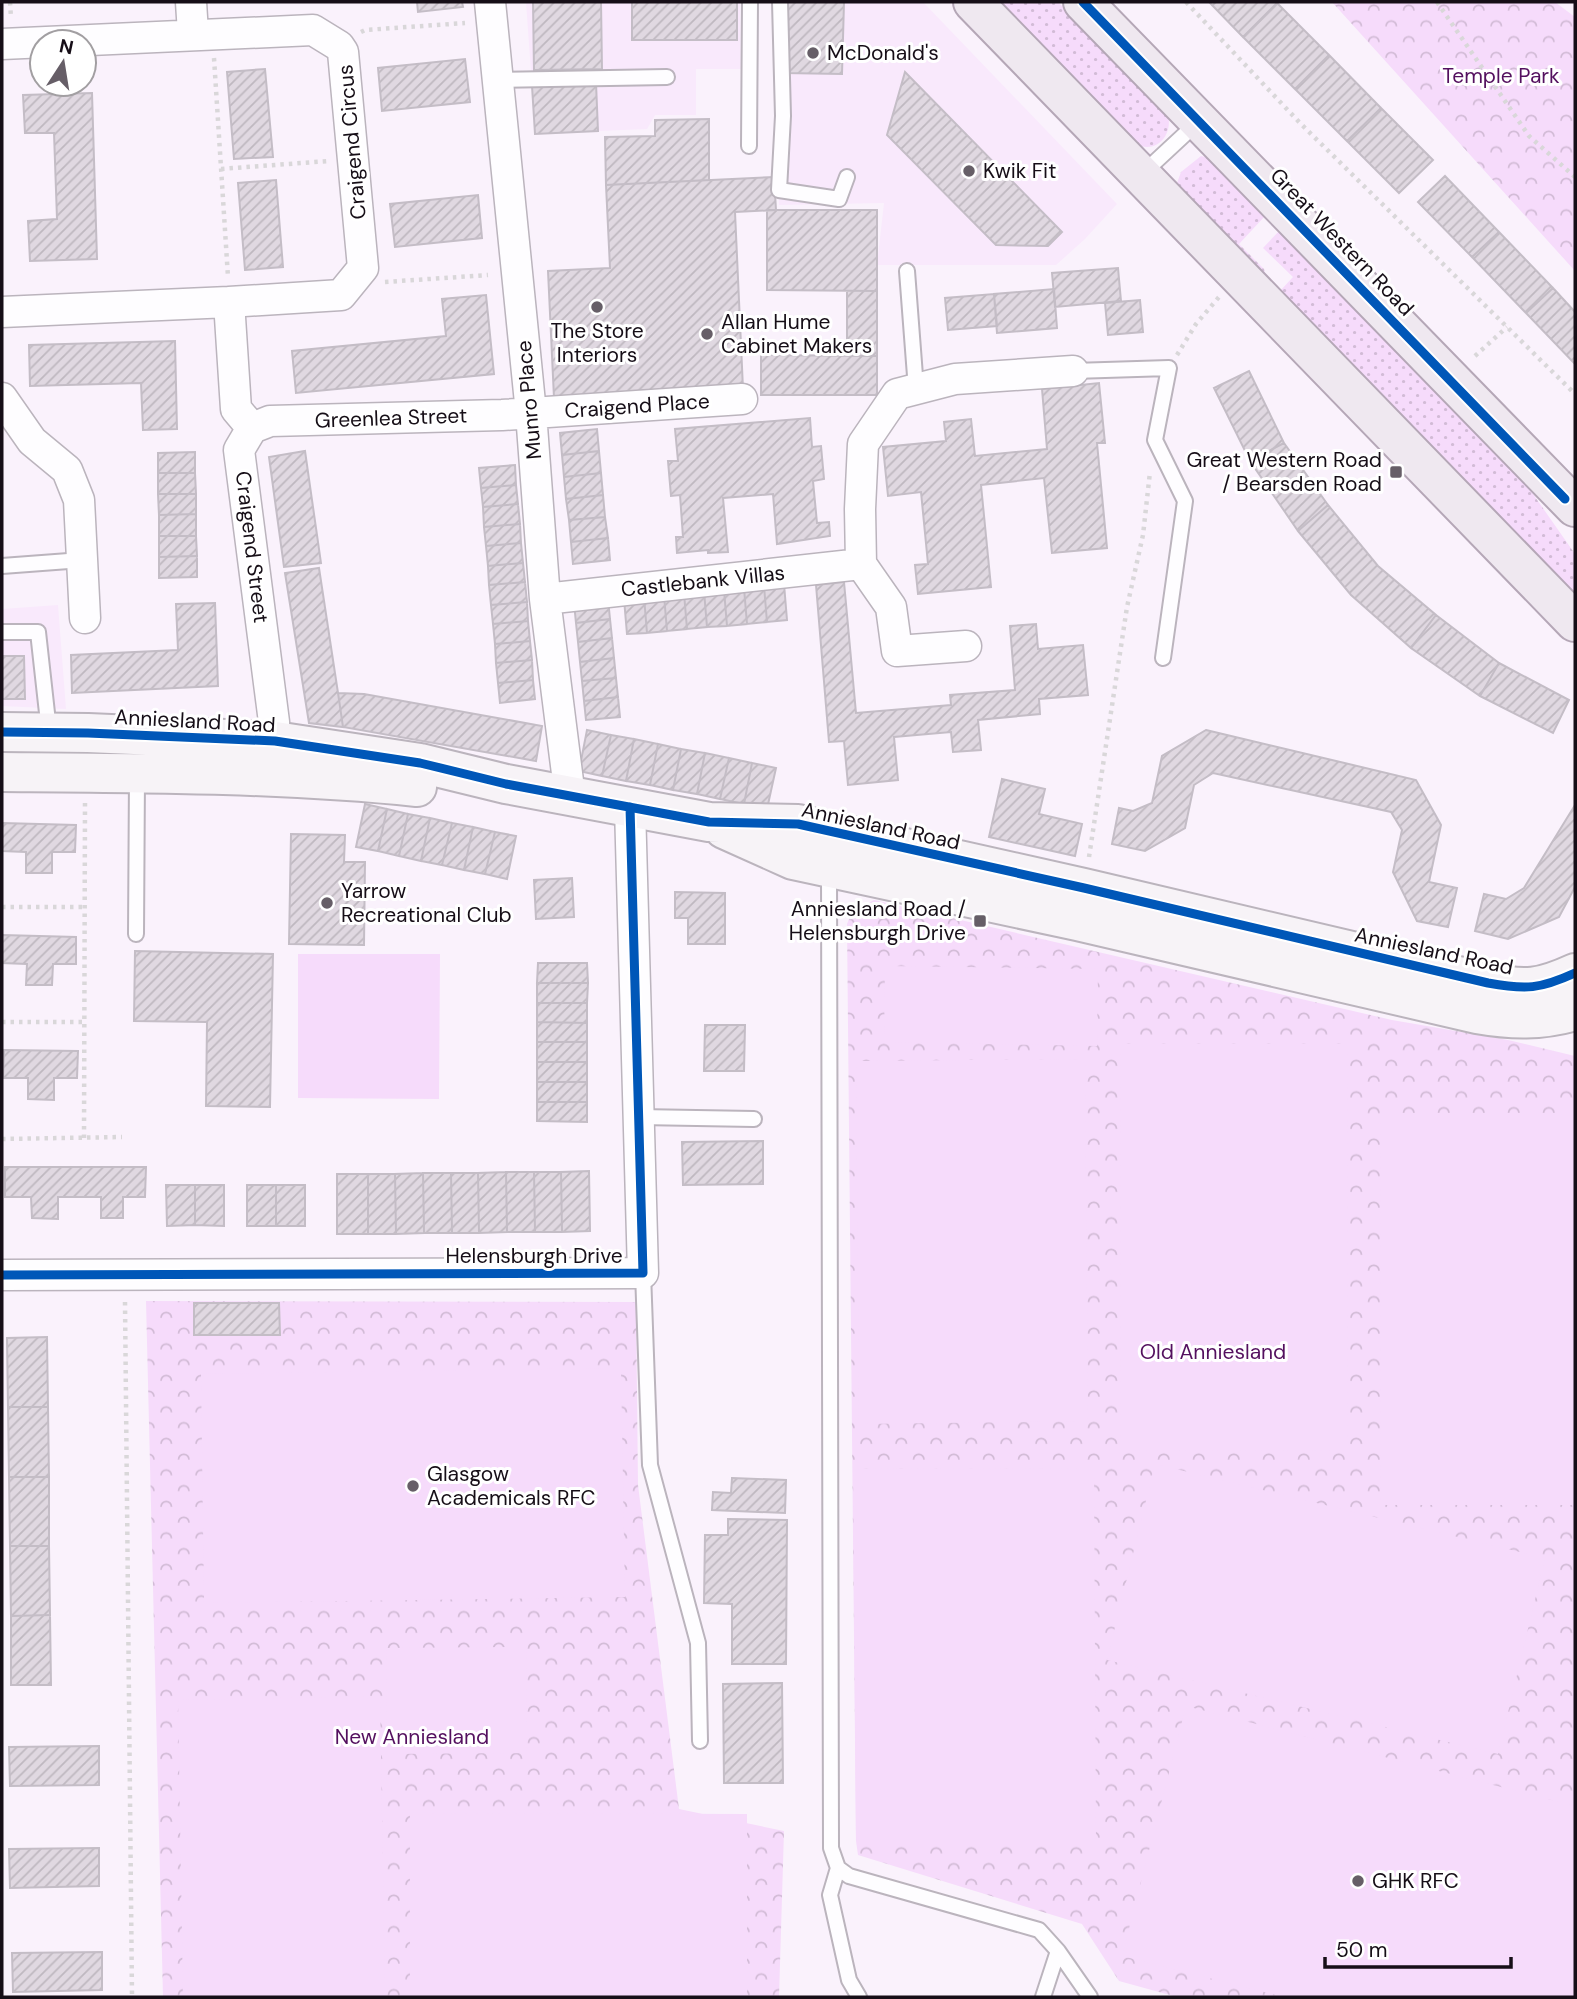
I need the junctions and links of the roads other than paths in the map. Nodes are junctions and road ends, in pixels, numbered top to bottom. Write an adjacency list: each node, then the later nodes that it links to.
1 (191, 2): 7 (street)
2 (490, 2): 10 (street, Munro Place)
3 (750, 2): 12 (lane)
4 (780, 2): 14 (lane)
5 (973, 2): 13 (main road)
6 (1083, 2): 11 (main road, Great Western Road)
7 (203, 34): 8 (street, Craigend Circus); 16 (street, Craigend Circus)
8 (2, 44)
9 (667, 77): 10 (lane)
10 (498, 80): 22 (street, Munro Place)
11 (1199, 121): 13 (lane); 24 (main road, Great Western Road)
12 (749, 146)
13 (1141, 175): 30 (main road)
14 (847, 177)
15 (907, 271): 19 (lane)
16 (229, 302): 17 (street); 23 (street)
17 (2, 312)
18 (1073, 371): 19 (street); 33 (lane)
19 (916, 389): 26 (street)
20 (2, 398): 25 (street)
21 (743, 400): 22 (street, Craigend Place)
22 (531, 413): 23 (street, Greenlea Street); 28 (street, Munro Place)
23 (252, 428): 36 (street, Craigend Street)
24 (1572, 507)
25 (82, 560): 27 (lane); 29 (street)
26 (861, 564): 28 (street, Castlebank Villas); 32 (street)
27 (2, 566)
28 (545, 599): 39 (street, Munro Place)
29 (85, 618)
30 (1575, 622)
31 (2, 632): 35 (lane)
32 (966, 646)
33 (1163, 658)
34 (2, 732): 35 (street, Anniesland Road)
35 (49, 733): 36 (street, Anniesland Road)
36 (275, 759): 38 (street, Anniesland Road); 39 (street, Anniesland Road)
37 (2, 772): 38 (street, Anniesland Road)
38 (137, 773): 42 (lane)
39 (570, 797): 40 (street, Anniesland Road)
40 (630, 807): 41 (street, Anniesland Road); 47 (street, Helensburgh Drive)
41 (832, 850): 43 (street, Anniesland Road); 45 (street, Anniesland Road); 52 (lane)
42 (136, 934)
43 (1575, 973)
44 (1575, 1011): 45 (street, Anniesland Road)
45 (1531, 1020): 46 (street, Anniesland Road)
46 (1575, 1033)
47 (639, 1117): 48 (lane); 49 (street, Helensburgh Drive)
48 (754, 1119)
49 (643, 1273): 50 (street, Helensburgh Drive); 51 (lane)
50 (2, 1275)
51 (700, 1741)
52 (838, 1868): 53 (lane); 54 (lane)
53 (1058, 1951): 55 (lane); 56 (lane)
54 (859, 1997)
55 (1043, 1997)
56 (1090, 1997)

